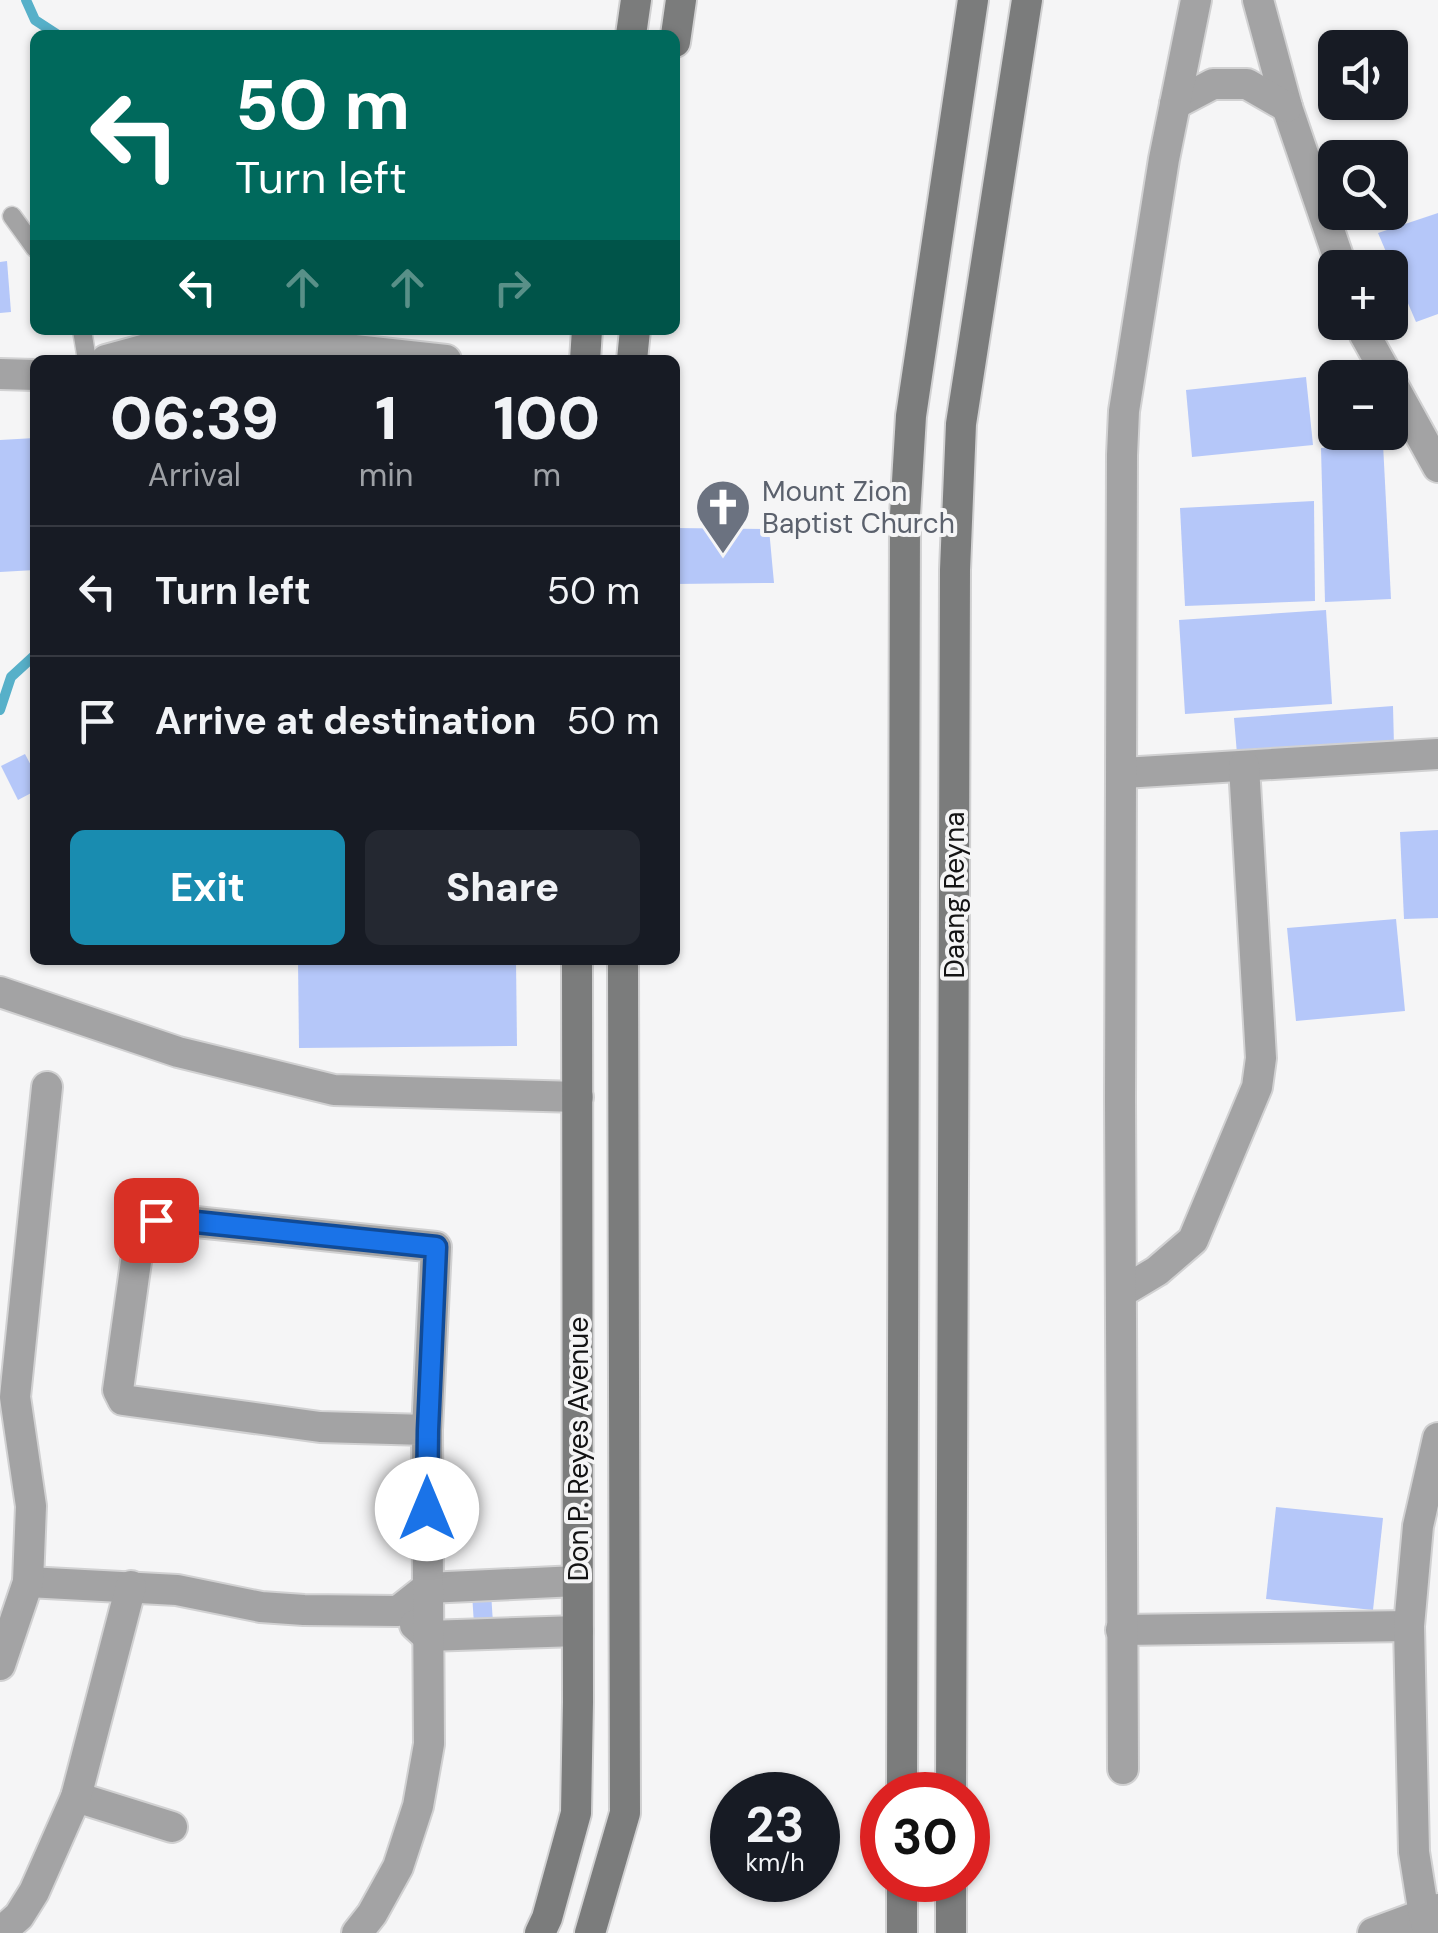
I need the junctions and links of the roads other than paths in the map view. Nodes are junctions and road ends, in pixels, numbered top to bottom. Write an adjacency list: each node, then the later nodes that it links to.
1 (636, 0): 7 (main road)
2 (681, 0): 8 (main road)
3 (973, 0): 44 (main road, Daang Reyna)
4 (1027, 0): 45 (main road, Daang Reyna)
5 (1196, 0): 9 (street)
6 (1258, 0): 10 (street)
7 (632, 30)
8 (677, 30)
9 (1175, 104): 10 (street); 22 (street)
10 (1288, 107): 13 (street)
11 (12, 216): 12 (lane)
12 (30, 241)
13 (1336, 250)
14 (124, 355): 15 (street)
15 (404, 355)
16 (0, 374): 17 (street)
17 (30, 375)
18 (1408, 413): 19 (street)
19 (1438, 467)
20 (1438, 754): 21 (street)
21 (1244, 766): 22 (street); 28 (street)
22 (1123, 773): 28 (street)
23 (578, 965): 27 (main road, Don P. Reyes Avenue)
24 (623, 965): 32 (main road, Don P. Reyes Avenue)
25 (0, 992): 27 (street)
26 (46, 1087): 33 (street)
27 (578, 1097): 31 (main road, Don P. Reyes Avenue)
28 (1122, 1292): 39 (street)
29 (428, 1430): 29 (street); 36 (street)
30 (1438, 1438): 38 (street)
31 (578, 1497): 32 (main road); 34 (main road, Don P. Reyes Avenue)
32 (625, 1497): 54 (main road, Don P. Reyes Avenue)
33 (28, 1582): 35 (street); 42 (street)
34 (577, 1582): 36 (street); 40 (main road, Don P. Reyes Avenue)
35 (130, 1586): 37 (street); 46 (street)
36 (427, 1588): 37 (street); 41 (street)
37 (398, 1611): 41 (street)
38 (1410, 1626): 39 (street); 50 (street)
39 (1121, 1630): 43 (street)
40 (578, 1631): 41 (street); 53 (main road, Don P. Reyes Avenue)
41 (427, 1636): 52 (street)
42 (0, 1665)
43 (1123, 1769)
44 (902, 1772)
45 (952, 1772)
46 (76, 1797): 47 (street); 51 (street)
47 (172, 1828)
48 (902, 1902): 55 (main road)
49 (951, 1902): 56 (main road)
50 (1430, 1919): 57 (street)
51 (0, 1933)
52 (357, 1933)
53 (540, 1933)
54 (590, 1933)
55 (902, 1933)
56 (951, 1933)
57 (1372, 1933)

